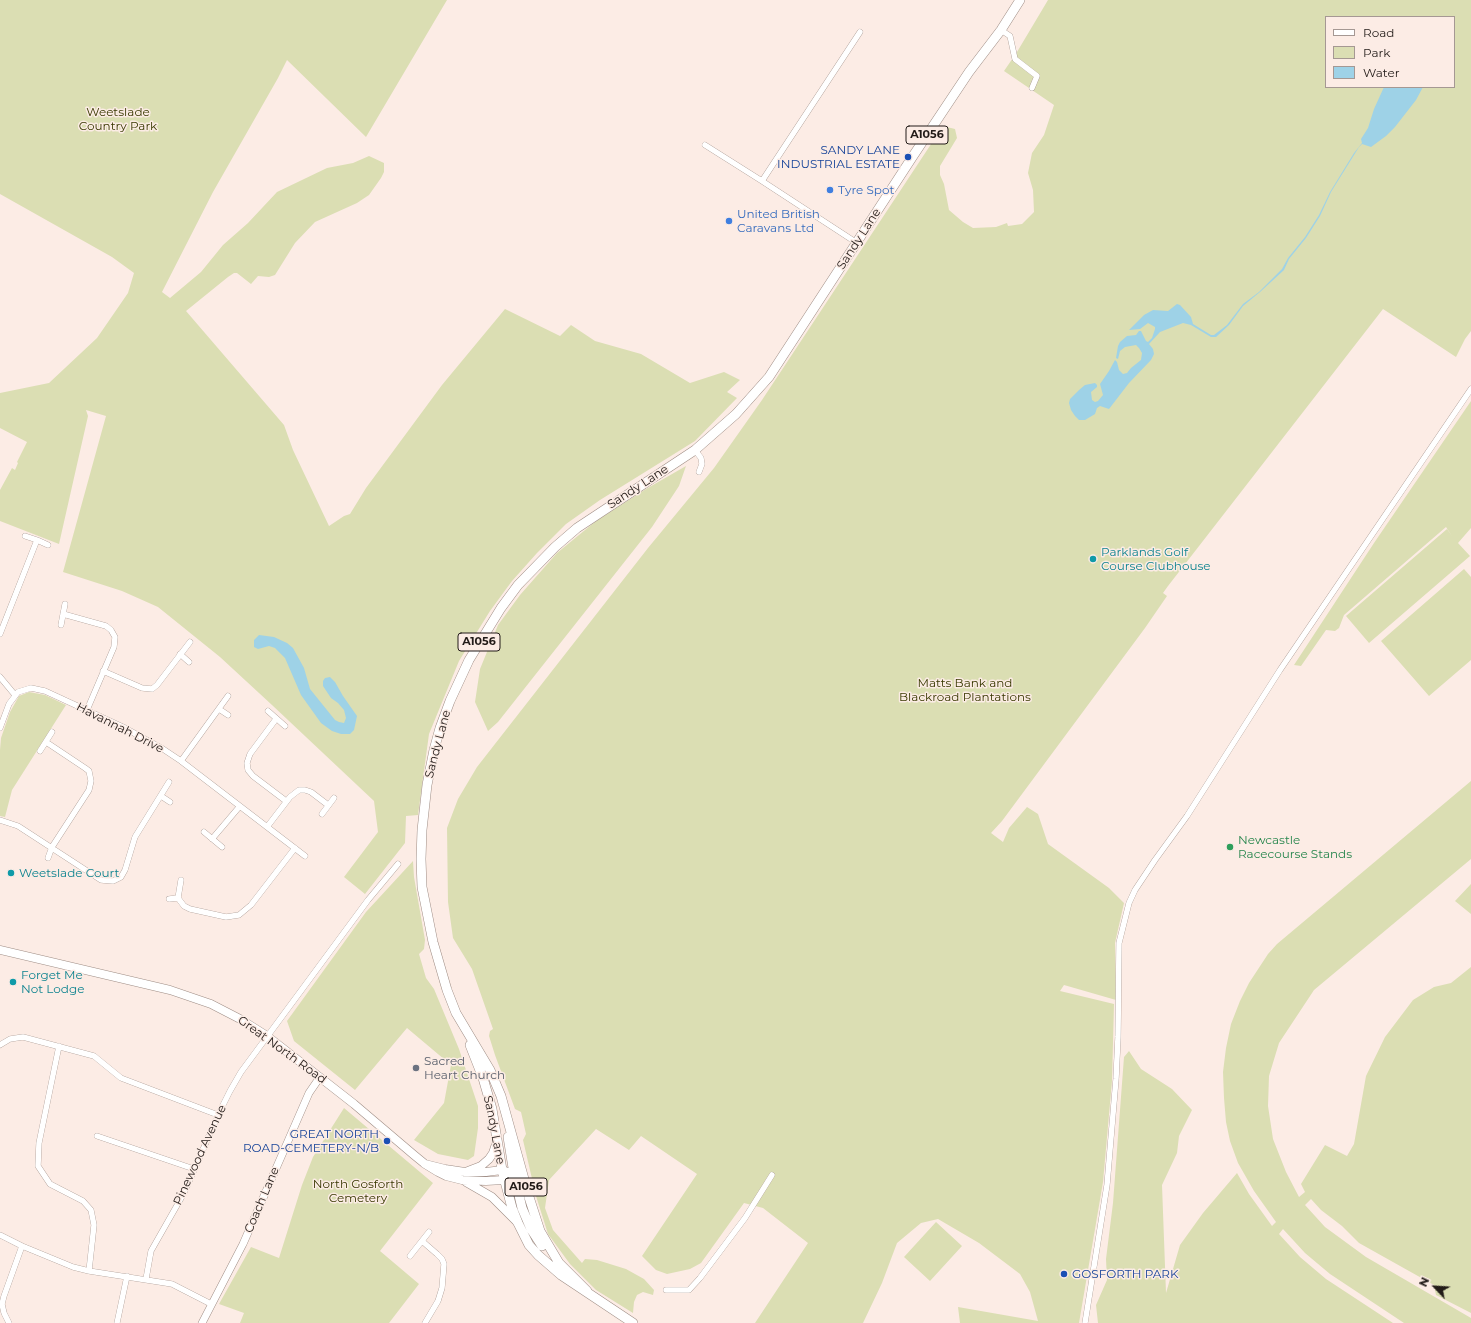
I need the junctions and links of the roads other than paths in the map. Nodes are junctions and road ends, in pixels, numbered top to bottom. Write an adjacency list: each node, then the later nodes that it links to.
1 (1020, 0): 2 (main road, Sandy Lane / A1056)
2 (1001, 30): 4 (street); 7 (main road, Sandy Lane / A1056)
3 (860, 32): 6 (street)
4 (1032, 88)
5 (705, 145): 6 (street)
6 (762, 181): 7 (street)
7 (857, 243): 9 (main road, Sandy Lane / A1056)
8 (1471, 389): 95 (street)
9 (695, 450): 10 (street); 60 (main road, Sandy Lane / A1056)
10 (700, 472)
11 (26, 536): 12 (street)
12 (37, 540): 13 (street); 17 (street)
13 (48, 545)
14 (65, 604): 15 (street)
15 (63, 614): 18 (street); 23 (street)
16 (0, 616): 17 (street)
17 (6, 618): 19 (street)
18 (61, 625)
19 (0, 634)
20 (190, 642): 21 (street)
21 (180, 654): 22 (street); 23 (street)
22 (189, 662)
23 (103, 671): 28 (street)
24 (0, 677): 25 (street)
25 (15, 695): 28 (street, Havannah Drive); 33 (street)
26 (228, 696): 27 (street)
27 (219, 709): 30 (street); 37 (street)
28 (86, 710): 37 (street, Havannah Drive)
29 (268, 711): 31 (street)
30 (228, 715)
31 (276, 719): 32 (street); 41 (street)
32 (285, 726)
33 (0, 728)
34 (52, 732): 35 (street)
35 (46, 742): 36 (street); 51 (street)
36 (40, 751)
37 (182, 761): 44 (street, Havannah Drive)
38 (170, 782): 39 (street)
39 (161, 796): 42 (street); 51 (street)
40 (334, 798): 43 (street)
41 (286, 801): 43 (street); 47 (street)
42 (170, 802)
43 (328, 805): 45 (street)
44 (240, 806): 47 (street, Havannah Drive); 49 (street)
45 (322, 814)
46 (0, 820): 51 (street)
47 (267, 827): 52 (street, Havannah Drive)
48 (204, 832): 49 (street)
49 (212, 839): 50 (street)
50 (222, 846)
51 (52, 847): 54 (street)
52 (295, 848): 53 (street, Havannah Drive); 57 (street)
53 (305, 856)
54 (48, 858)
55 (398, 864): 61 (street)
56 (181, 880): 57 (street)
57 (178, 898): 58 (street)
58 (169, 899)
59 (0, 950): 61 (main road, Great North Road)
60 (462, 1024): 65 (main road, Sandy Lane / A1056); 68 (main road, Sandy Lane / A1056)
61 (267, 1036): 64 (main road, Great North Road); 66 (street, Pinewood Avenue)
62 (0, 1045): 63 (street)
63 (59, 1046): 66 (street); 84 (street)
64 (320, 1077): 69 (main road, Great North Road); 89 (street, Coach Lane)
65 (504, 1106): 73 (main road); 83 (main road, Sandy Lane / A1056)
66 (218, 1115): 70 (street, Pinewood Avenue)
67 (97, 1136): 70 (street)
68 (497, 1141): 71 (main road, Sandy Lane / A1056); 72 (main road)
69 (425, 1164): 72 (main road, Great North Road); 75 (main road, Great North Road)
70 (194, 1169): 86 (street, Pinewood Avenue)
71 (502, 1170): 72 (main road, Great North Road); 73 (main road); 76 (main road, Sandy Lane / A1056)
72 (465, 1172)
73 (514, 1174): 76 (main road); 83 (main road)
74 (772, 1175): 87 (street)
75 (462, 1180): 76 (main road); 77 (main road)
76 (504, 1180): 77 (main road, Sandy Lane / A1056)
77 (518, 1223): 88 (main road, Sandy Lane / A1056)
78 (429, 1232): 80 (street)
79 (0, 1235): 81 (street)
80 (422, 1241): 82 (street); 93 (street)
81 (22, 1246): 84 (street); 90 (street)
82 (410, 1256)
83 (559, 1263): 88 (main road, Sandy Lane / A1056)
84 (89, 1271): 85 (street)
85 (127, 1276): 86 (street); 91 (street)
86 (146, 1279): 89 (street)
87 (666, 1290)
88 (587, 1292): 94 (main road, A1056)
89 (211, 1304): 92 (street, Coach Lane)
90 (9, 1323)
91 (116, 1323)
92 (202, 1323)
93 (425, 1323)
94 (633, 1323)
95 (1085, 1323)

